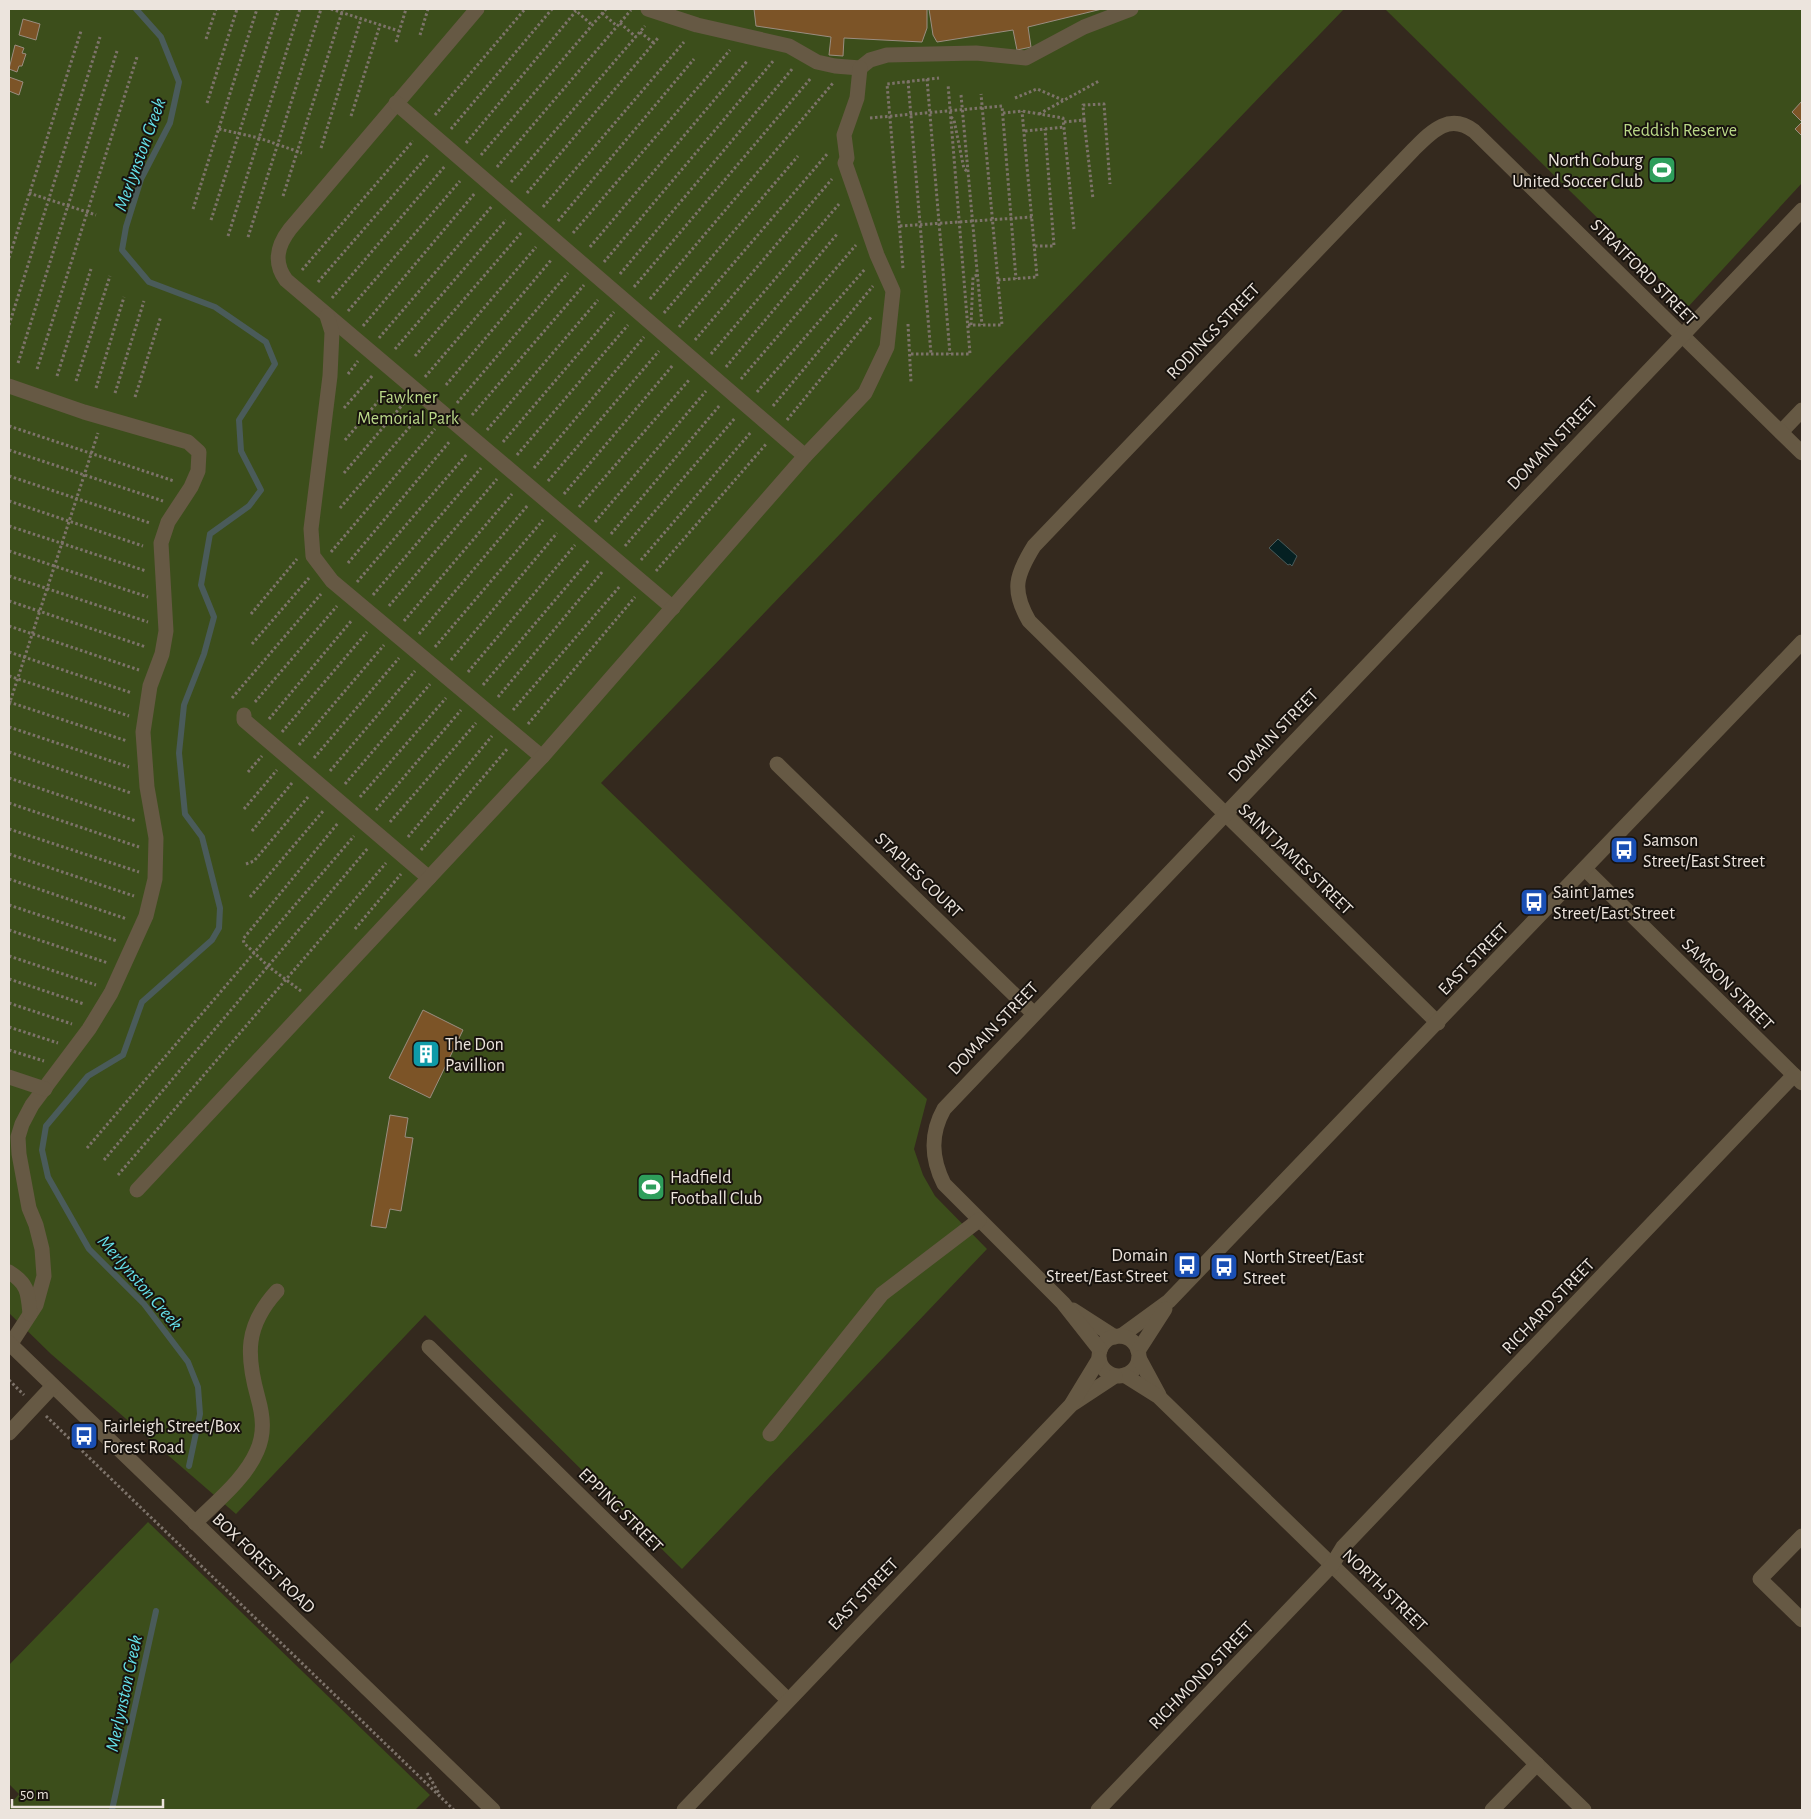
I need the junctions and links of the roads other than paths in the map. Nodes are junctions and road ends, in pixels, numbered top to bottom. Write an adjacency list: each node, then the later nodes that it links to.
1 (477, 9): 5 (street)
2 (1131, 9): 4 (street)
3 (652, 10): 4 (street)
4 (860, 68): 14 (street)
5 (396, 103): 8 (street); 14 (street)
6 (1456, 122): 9 (street, STRATFORD STREET); 15 (street, RODINGS STREET)
7 (1802, 210): 9 (street, DOMAIN STREET)
8 (327, 316): 16 (street); 19 (street)
9 (1681, 336): 12 (street, STRATFORD STREET); 21 (street, DOMAIN STREET)
10 (9, 386): 28 (street)
11 (1802, 410): 12 (street)
12 (1781, 432): 13 (street, STRATFORD STREET)
13 (1802, 453)
14 (805, 456): 16 (street)
15 (1016, 585): 21 (street, SAINT JAMES STREET)
16 (673, 608): 19 (street)
17 (1802, 642): 22 (street, EAST STREET)
18 (244, 715): 23 (street)
19 (542, 757): 23 (street)
20 (777, 764): 24 (street, STAPLES COURT)
21 (1224, 814): 24 (street, DOMAIN STREET); 25 (street, SAINT JAMES STREET)
22 (1585, 869): 25 (street, EAST STREET); 27 (street, SAMSON STREET)
23 (429, 878): 29 (street)
24 (1034, 1013): 30 (street, DOMAIN STREET)
25 (1438, 1023): 33 (street, EAST STREET)
26 (9, 1077): 28 (street)
27 (1798, 1079): 49 (street, RICHARD STREET)
28 (45, 1089): 35 (street)
29 (138, 1190)
30 (979, 1220): 34 (street, DOMAIN STREET); 46 (street)
31 (9, 1272): 35 (street)
32 (277, 1291): 47 (street)
33 (1169, 1301): 36 (street, EAST STREET); 40 (street, EAST STREET)
34 (1063, 1304): 36 (street, DOMAIN STREET); 39 (street, DOMAIN STREET)
35 (30, 1315): 37 (street)
36 (1118, 1336): 39 (street); 40 (street)
37 (10, 1344): 42 (street, BOX FOREST ROAD)
38 (429, 1347): 51 (street, EPPING STREET)
39 (1099, 1355): 41 (street); 44 (street, EAST STREET)
40 (1138, 1355): 41 (street); 43 (street, NORTH STREET)
41 (1120, 1376): 43 (street, NORTH STREET); 44 (street, EAST STREET)
42 (53, 1386): 45 (street); 47 (street, BOX FOREST ROAD)
43 (1159, 1397): 49 (street, NORTH STREET)
44 (1071, 1405): 51 (street, EAST STREET)
45 (9, 1433)
46 (770, 1434)
47 (195, 1523): 53 (street, BOX FOREST ROAD)
48 (1802, 1536): 50 (street)
49 (1332, 1565): 52 (street, NORTH STREET); 55 (street, RICHMOND STREET)
50 (1802, 1620)
51 (788, 1700): 54 (street, EAST STREET)
52 (1536, 1764): 56 (street); 57 (street, NORTH STREET)
53 (493, 1810)
54 (684, 1810)
55 (1098, 1810)
56 (1492, 1810)
57 (1584, 1810)

